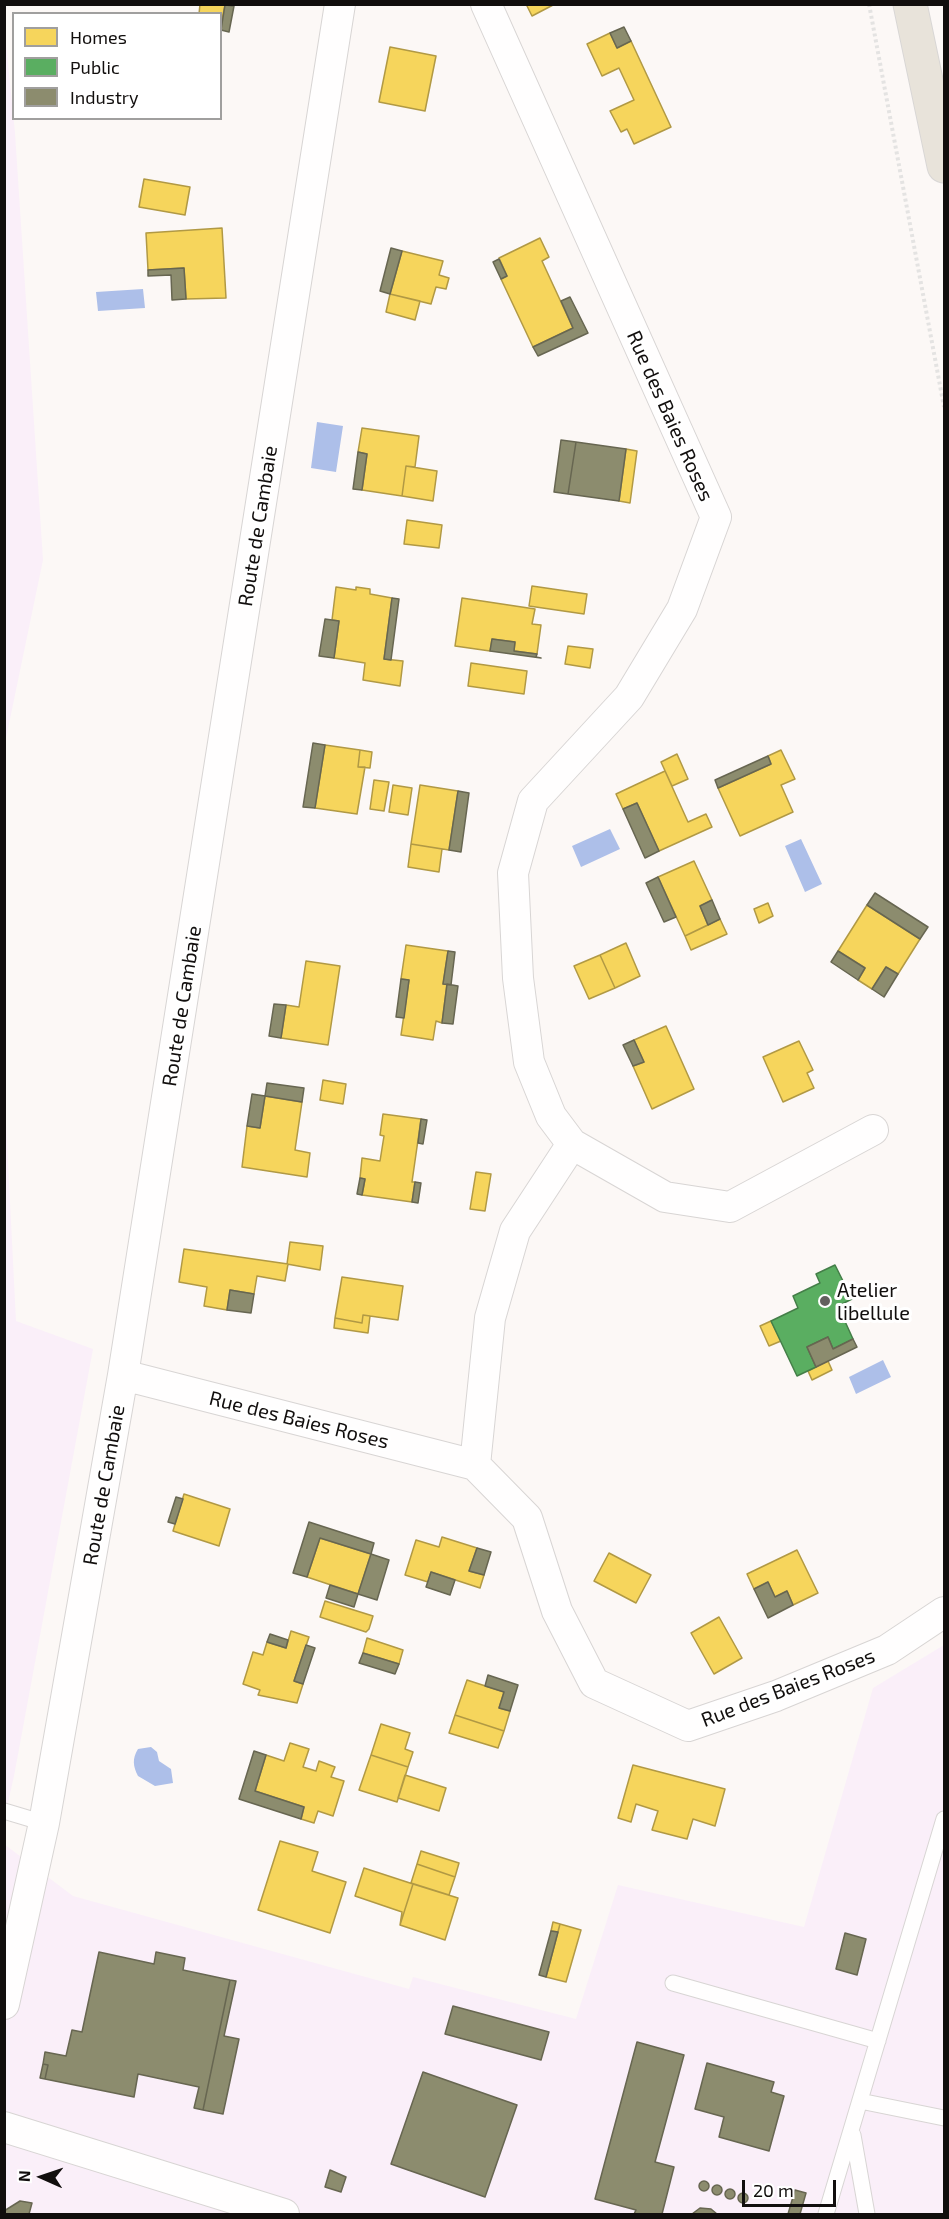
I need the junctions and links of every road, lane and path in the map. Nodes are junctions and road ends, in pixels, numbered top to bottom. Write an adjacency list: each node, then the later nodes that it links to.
1 (340, 4): 9 (street, Route de Cambaie)
2 (486, 4): 8 (street, Rue des Baies Roses)
3 (869, 4): 6 (path)
4 (910, 4): 5 (highway)
5 (945, 166)
6 (945, 407)
7 (873, 1130): 8 (street, Rue des Baies Roses)
8 (572, 1144): 10 (street)
9 (123, 1375): 10 (street, Rue des Baies Roses); 14 (street, Route de Cambaie)
10 (475, 1465): 11 (street, Rue des Baies Roses)
11 (945, 1612)
12 (4, 1811): 14 (lane)
13 (945, 1819): 17 (lane)
14 (44, 1823): 16 (street, Route de Cambaie)
15 (673, 1983): 17 (lane)
16 (4, 2004)
17 (878, 2041): 18 (lane)
18 (860, 2101): 19 (lane); 21 (lane)
19 (945, 2118)
20 (4, 2127): 22 (street)
21 (852, 2130): 23 (lane); 24 (lane)
22 (284, 2214)
23 (826, 2214)
24 (867, 2214)

